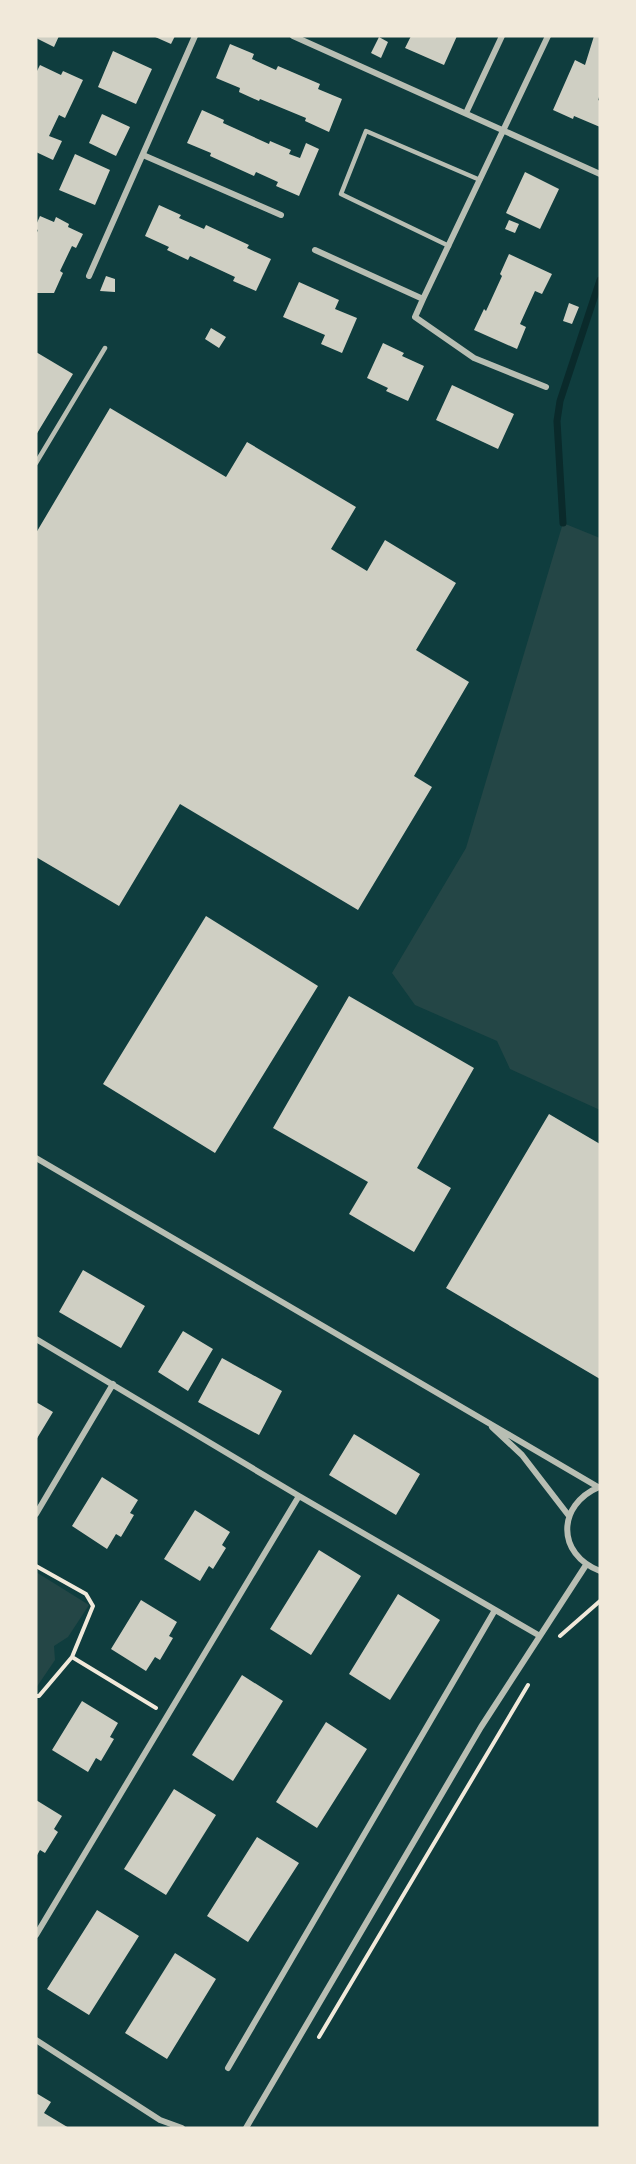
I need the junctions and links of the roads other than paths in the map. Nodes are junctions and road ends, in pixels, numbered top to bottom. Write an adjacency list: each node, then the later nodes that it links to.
1 (195, 36): 7 (street)
2 (293, 36): 5 (street)
3 (502, 36): 5 (street)
4 (548, 36): 6 (street)
5 (466, 113): 6 (street)
6 (503, 130): 8 (street); 9 (street)
7 (143, 155): 10 (street); 13 (street)
8 (600, 174)
9 (480, 180): 11 (street); 11 (lane)
10 (281, 215)
11 (449, 246): 14 (street)
12 (315, 250): 14 (street)
13 (89, 276)
14 (423, 299): 16 (street)
15 (105, 348): 17 (lane)
16 (546, 387)
17 (36, 463)
18 (36, 1158): 21 (street)
19 (36, 1339): 20 (street)
20 (113, 1384): 23 (street); 24 (street)
21 (482, 1419): 22 (street); 25 (street)
22 (599, 1487): 25 (street)
23 (299, 1496): 28 (street); 30 (street)
24 (36, 1514)
25 (569, 1516): 26 (street)
26 (586, 1564): 27 (street); 29 (street)
27 (600, 1571)
28 (495, 1610): 29 (street); 32 (street)
29 (540, 1636): 36 (street)
30 (36, 1935)
31 (36, 2040): 33 (street)
32 (228, 2068)
33 (160, 2120): 34 (street); 35 (street)
34 (169, 2128)
35 (182, 2128)
36 (246, 2128)

